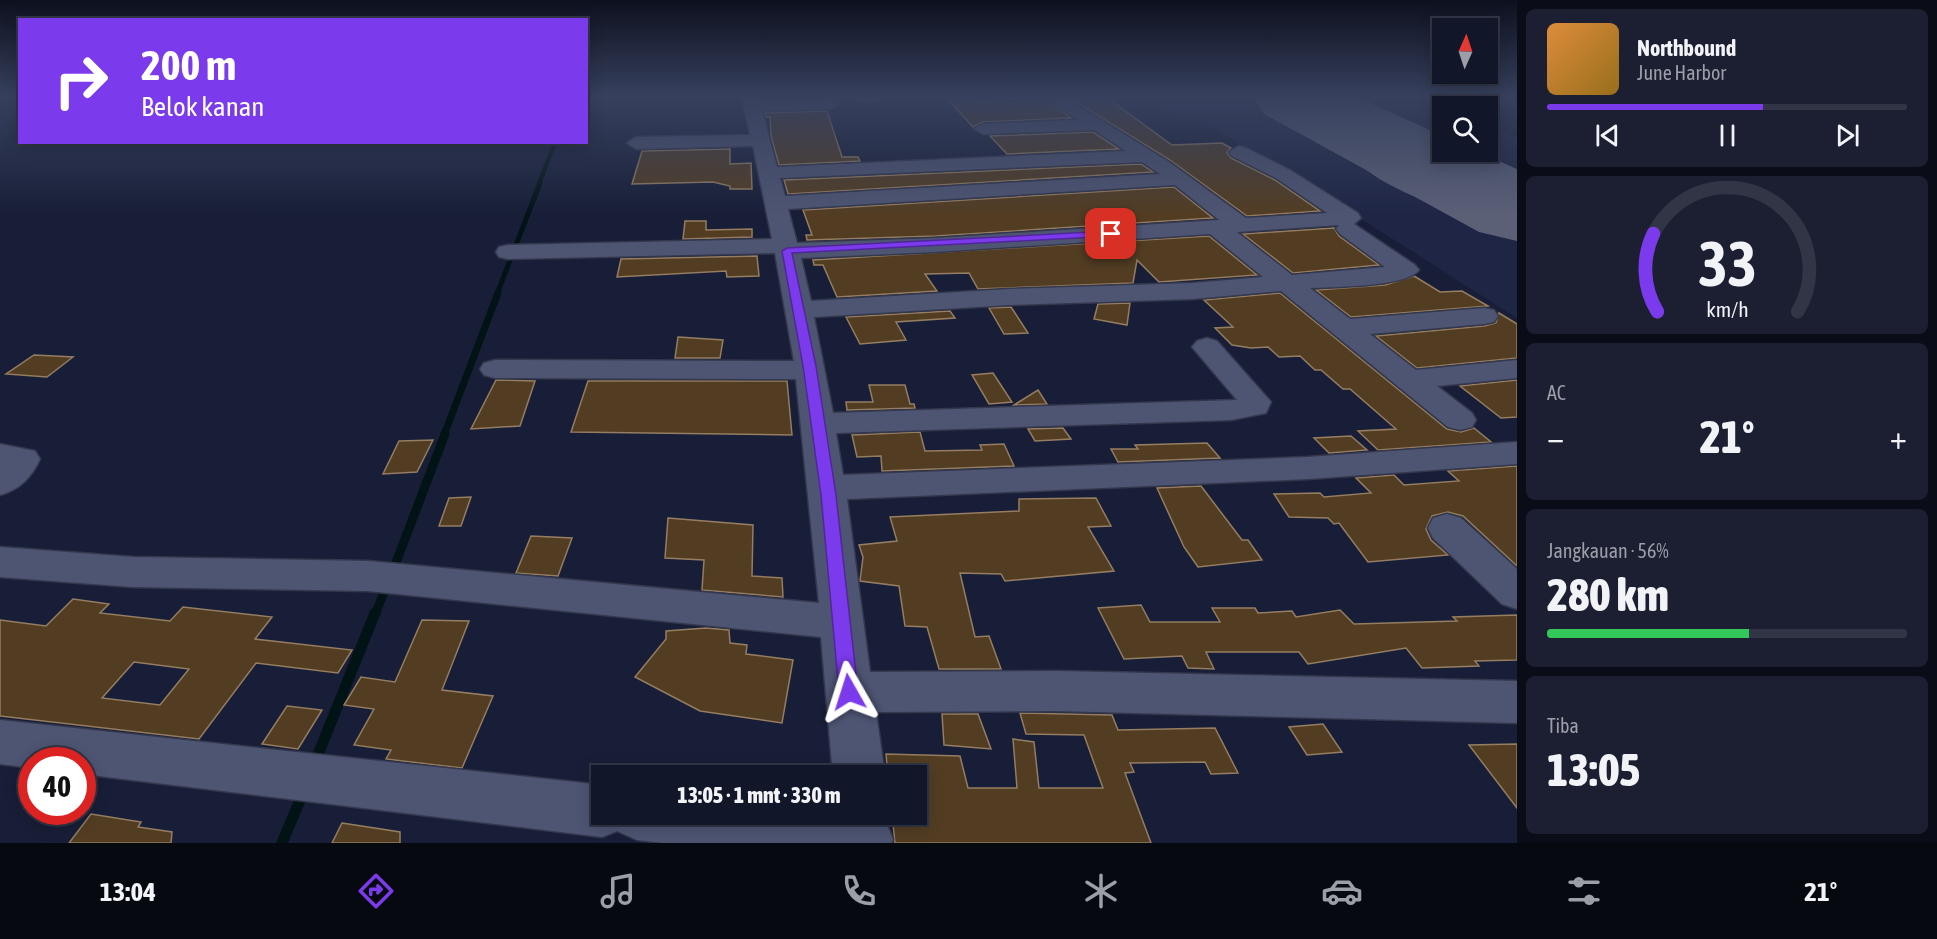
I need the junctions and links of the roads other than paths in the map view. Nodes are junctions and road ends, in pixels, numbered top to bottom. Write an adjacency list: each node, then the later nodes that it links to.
1 (759, 136): 3 (street)
2 (1116, 136): 6 (street)
3 (760, 140): 4 (street); 8 (street)
4 (636, 143)
5 (1239, 152): 9 (street)
6 (1147, 156): 7 (street); 8 (street)
7 (1180, 179): 8 (street); 9 (street)
8 (771, 188): 12 (street)
9 (1242, 226): 10 (street)
10 (1217, 228): 12 (street); 14 (street)
11 (1348, 230): 14 (street)
12 (786, 248): 13 (street); 15 (street)
13 (508, 252)
14 (1289, 283): 15 (street); 17 (street)
15 (800, 310): 21 (street)
16 (1484, 316): 17 (street)
17 (1346, 328): 22 (street)
18 (1207, 347): 24 (street)
19 (495, 369): 21 (street)
20 (1517, 369): 22 (street)
21 (810, 370): 24 (street)
22 (1410, 380): 23 (street)
23 (1460, 420)
24 (818, 423): 28 (street)
25 (1517, 453): 28 (street)
26 (0, 455): 27 (street)
27 (0, 483)
28 (828, 488): 32 (street)
29 (1447, 528): 31 (street)
30 (0, 562): 32 (street)
31 (1517, 593)
32 (841, 622): 33 (street)
33 (849, 692): 34 (street); 36 (street)
34 (1517, 702)
35 (0, 742): 37 (street)
36 (858, 765)
37 (591, 810)
38 (776, 825): 39 (street)
39 (865, 832)

